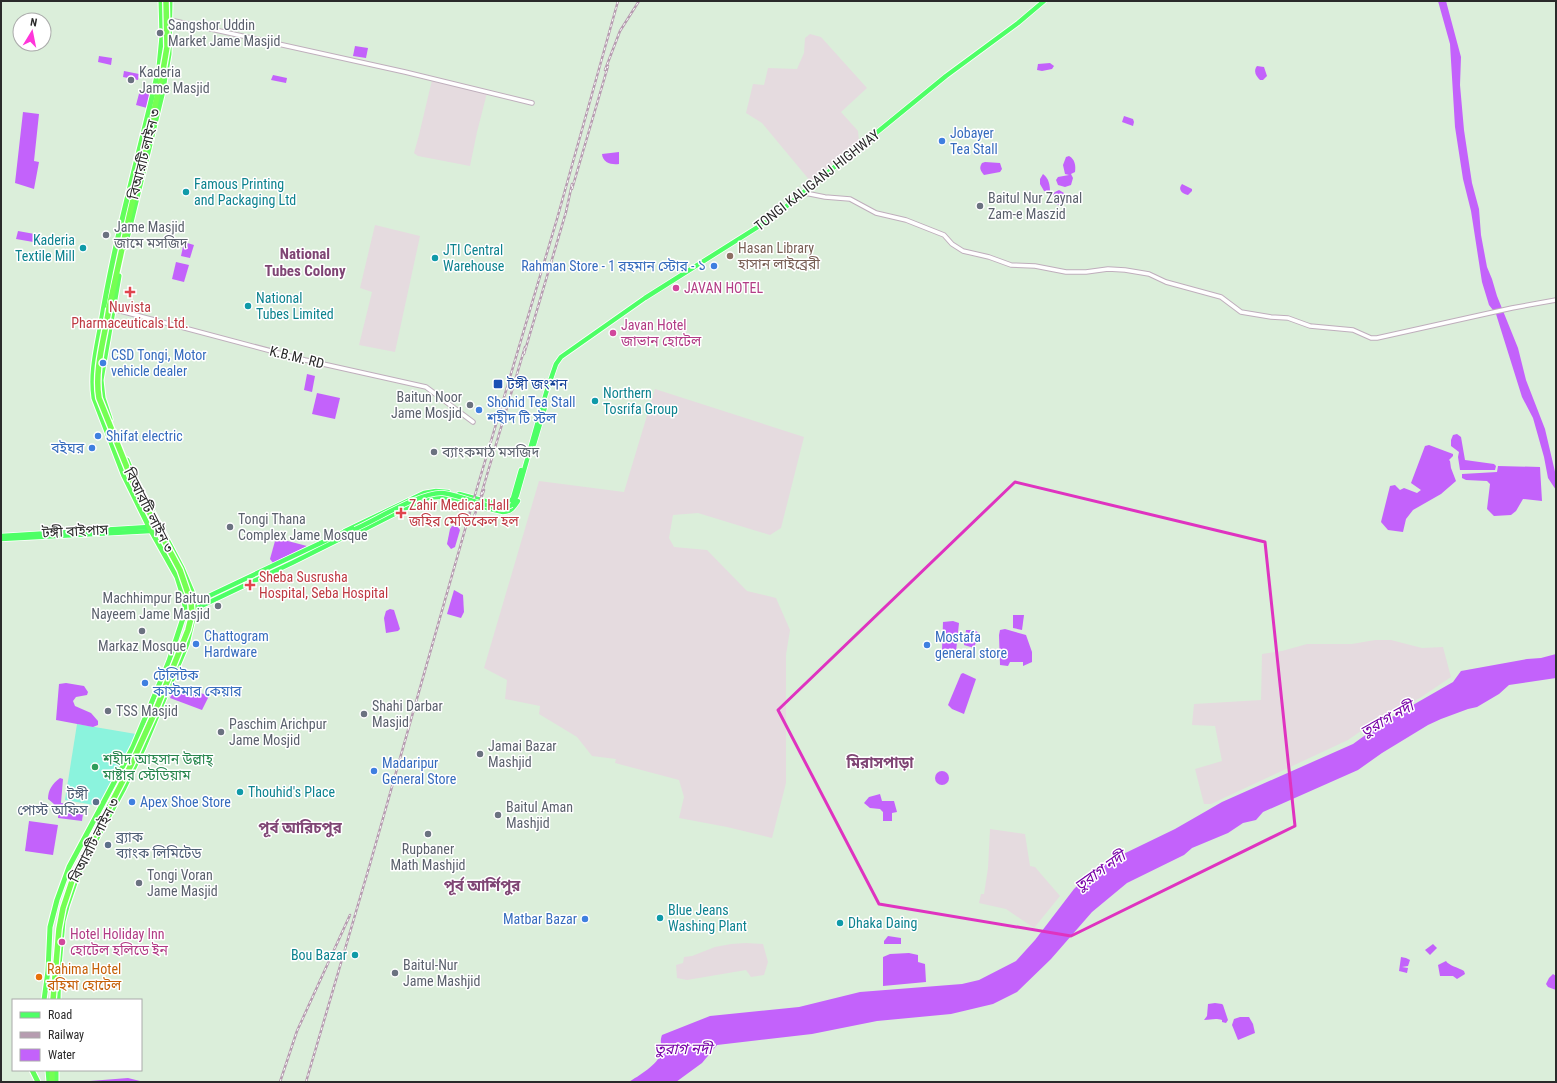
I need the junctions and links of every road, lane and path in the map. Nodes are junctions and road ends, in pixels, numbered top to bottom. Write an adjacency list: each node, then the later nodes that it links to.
1 (161, 1): 12 (highway)
2 (166, 1): 23 (highway, বিআরটি লাইন ৩, bridge)
3 (170, 1): 5 (highway)
4 (1044, 1): 7 (main road, TONGI KALIGANJ HIGHWAY)
5 (170, 20): 6 (street); 9 (highway)
6 (532, 103)
7 (805, 193): 8 (street); 10 (main road, TONGI KALIGANJ HIGHWAY)
8 (1556, 300)
9 (113, 309): 11 (street, K.B.M. RD); 18 (highway)
10 (546, 393): 13 (main road); 13 (main road, TONGI KALIGANJ HIGHWAY, bridge); 13 (main road)
11 (473, 422)
12 (150, 529): 14 (main road, টঙ্গী বাইপাস); 15 (main road); 19 (highway)
13 (346, 533): 16 (main road); 17 (main road)
14 (1, 536)
15 (1, 539)
16 (323, 541): 17 (main road); 18 (main road)
17 (326, 547): 20 (main road)
18 (195, 603): 19 (main road); 20 (highway)
19 (185, 606): 21 (highway)
20 (195, 610): 21 (main road); 22 (highway)
21 (184, 612): 24 (highway)
22 (124, 788): 23 (highway, bridge); 26 (highway)
23 (111, 805): 25 (highway, বিআরটি লাইন ৩, bridge)
24 (44, 999)
25 (53, 999)
26 (58, 999)
27 (32, 1071): 31 (highway)
28 (48, 1071): 30 (highway)
29 (56, 1071): 30 (highway)
30 (52, 1081)
31 (38, 1082)

